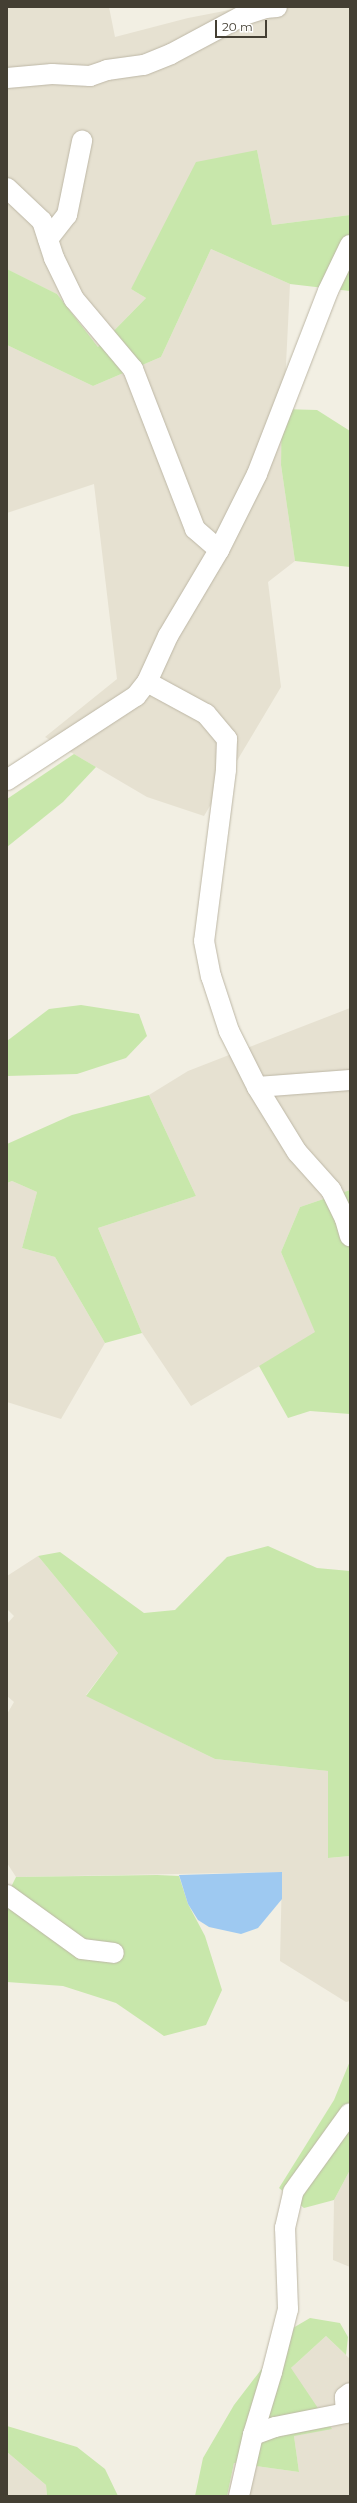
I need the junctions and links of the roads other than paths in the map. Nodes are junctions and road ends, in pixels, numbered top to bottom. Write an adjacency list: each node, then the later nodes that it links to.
1 (277, 7): 2 (street)
2 (7, 78)
3 (82, 141): 5 (street)
4 (7, 188): 5 (street)
5 (48, 239): 7 (street)
6 (350, 245): 7 (street)
7 (220, 550): 8 (street)
8 (147, 682): 9 (street); 11 (street)
9 (7, 780)
10 (350, 1080): 11 (street)
11 (257, 1087): 12 (street)
12 (350, 1236)
13 (7, 1895): 14 (street)
14 (114, 1953)
15 (350, 2113): 17 (street)
16 (350, 2393): 17 (street)
17 (253, 2435): 18 (street)
18 (239, 2496)

